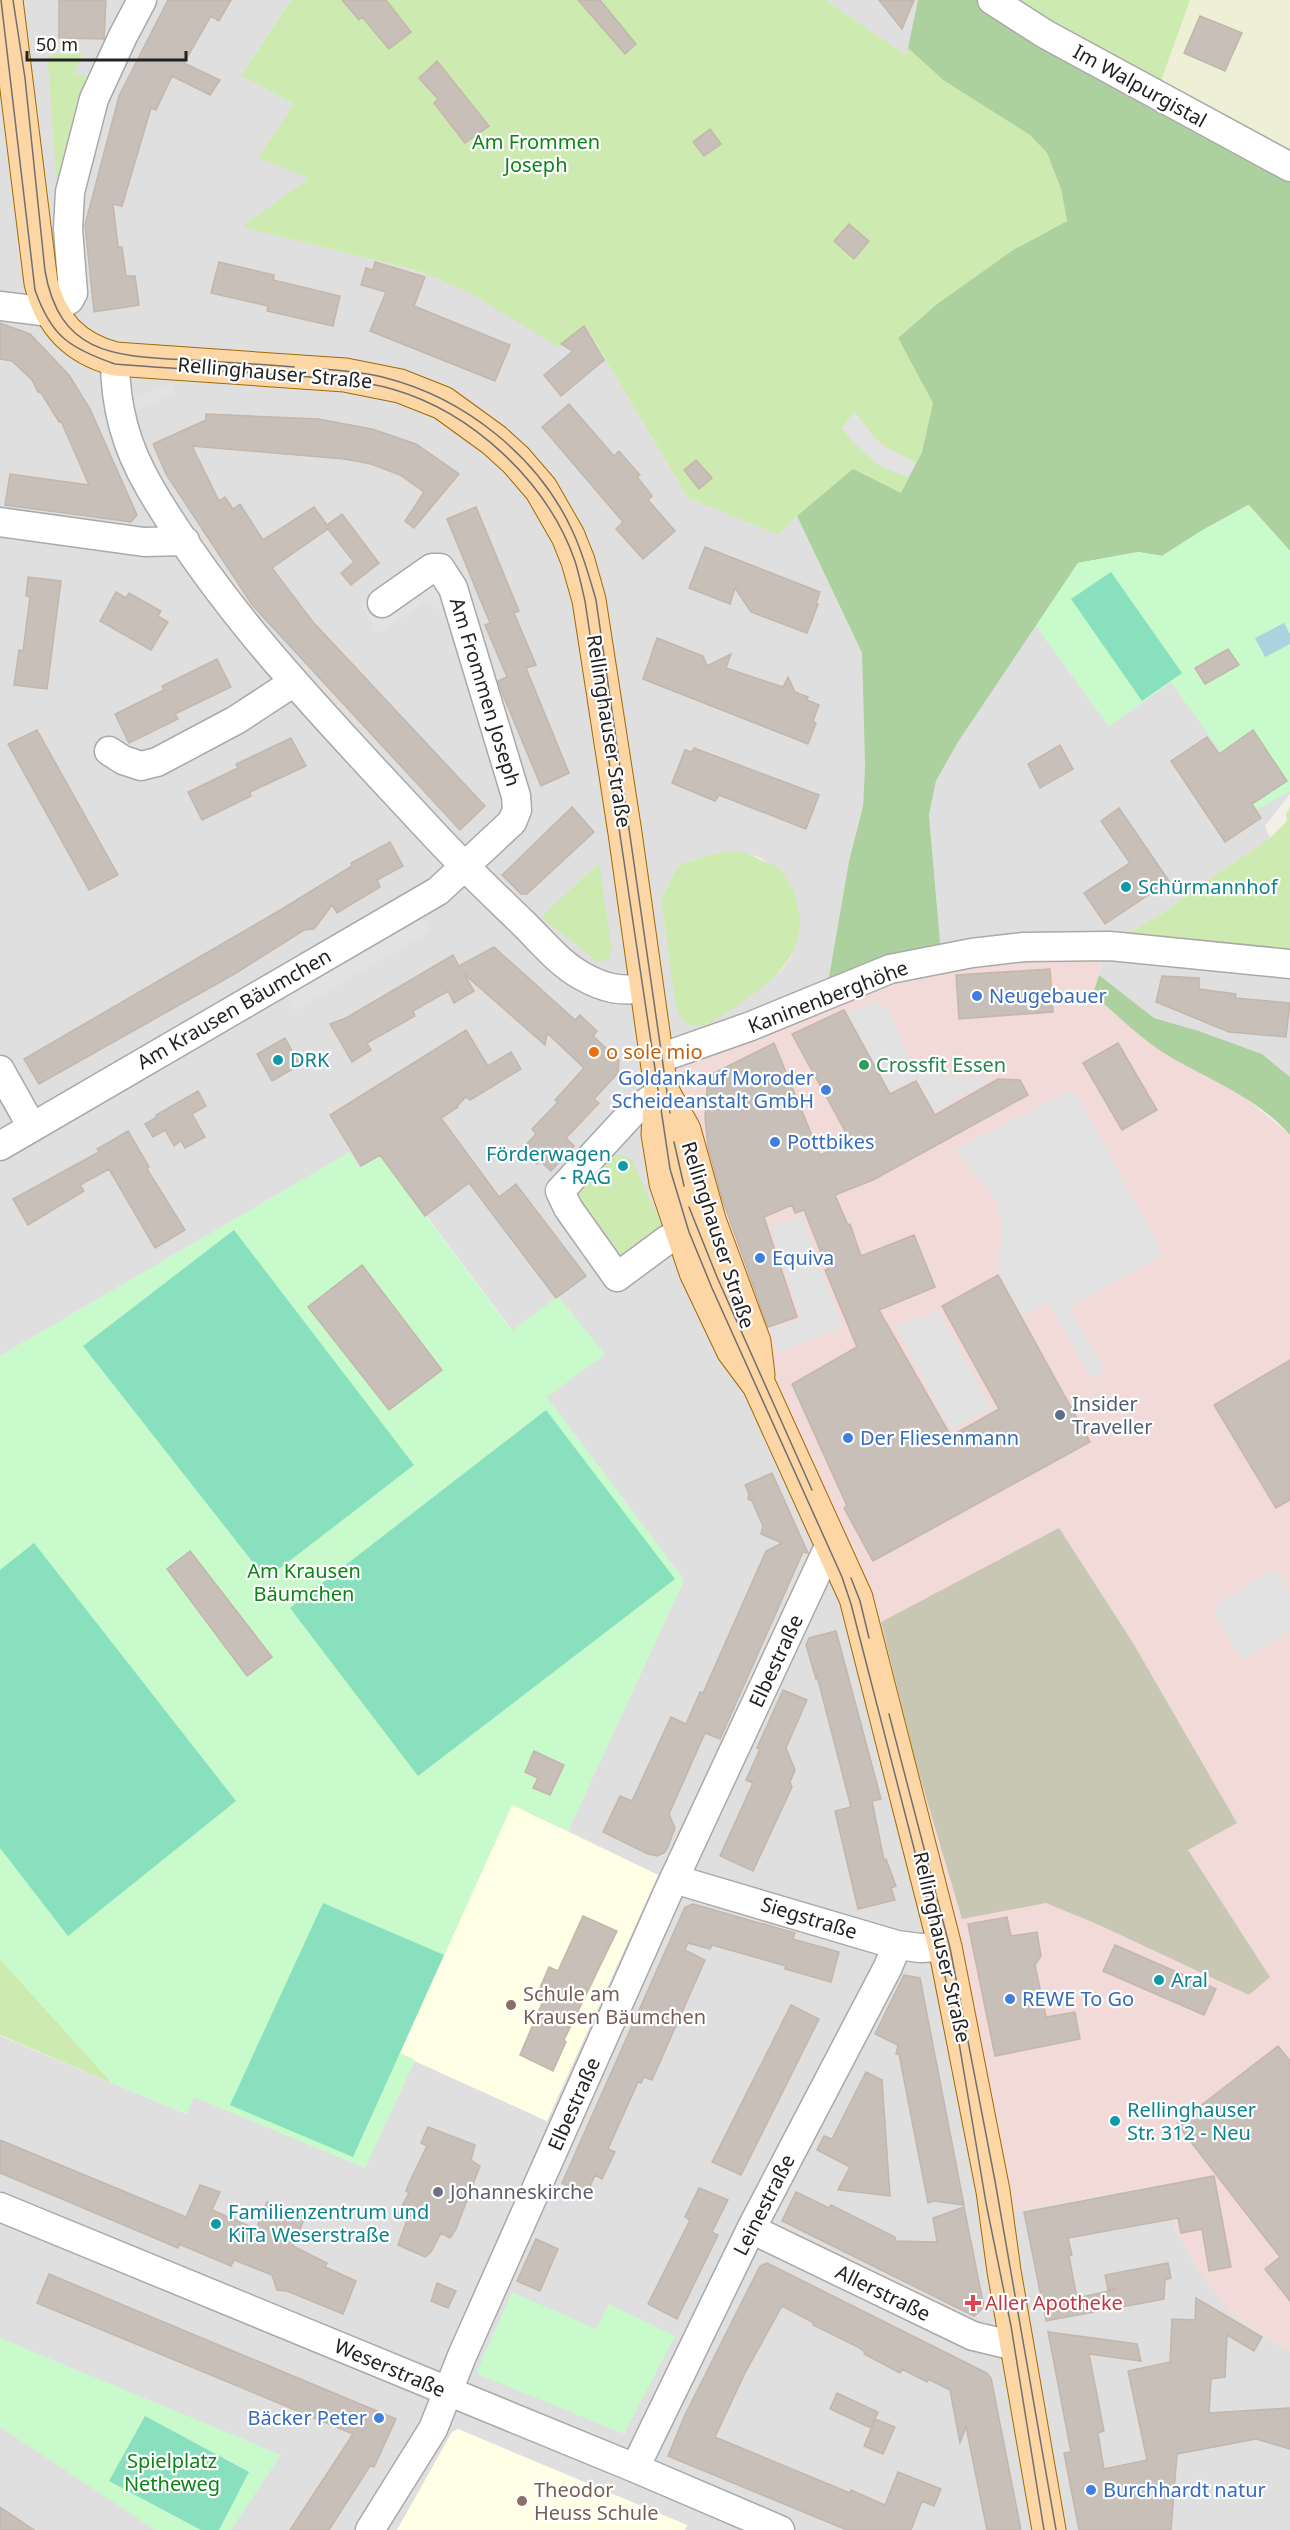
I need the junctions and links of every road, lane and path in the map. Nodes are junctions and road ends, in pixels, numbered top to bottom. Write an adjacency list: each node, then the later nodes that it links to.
1 (6, 0): 4 (main road, Rellinghauser Straße)
2 (142, 0): 7 (street)
3 (992, 0): 5 (street, Im Walpurgistal)
4 (8, 79): 7 (main road, Rellinghauser Straße)
5 (1290, 167)
6 (0, 306): 7 (street)
7 (51, 312): 8 (main road, Rellinghauser Straße)
8 (115, 359): 10 (street); 16 (main road, Rellinghauser Straße)
9 (0, 522): 10 (street)
10 (185, 541): 12 (street)
11 (382, 603): 14 (street, Am Frommen Joseph)
12 (294, 682): 13 (street); 14 (street)
13 (109, 751)
14 (464, 868): 16 (street); 19 (street, Am Krausen Bäumchen)
15 (1290, 964): 18 (street, Kaninenberghöhe)
16 (647, 988): 18 (main road, Rellinghauser Straße)
17 (0, 1070): 19 (street)
18 (659, 1074): 21 (main road, Rellinghauser Straße); 21 (street, Rellinghauser Straße); 22 (main road, Rellinghauser Straße)
19 (32, 1127): 20 (street, Am Krausen Bäumchen)
20 (0, 1146)
21 (682, 1232): 22 (main road, Rellinghauser Straße)
22 (759, 1385): 23 (main road, Rellinghauser Straße)
23 (831, 1542): 24 (street, Elbestraße); 26 (main road, Rellinghauser Straße)
24 (674, 1879): 25 (street, Siegstraße); 30 (street, Elbestraße)
25 (897, 1945): 26 (street, Siegstraße); 28 (street, Leinestraße)
26 (945, 1947): 29 (main road, Rellinghauser Straße)
27 (0, 2207): 30 (street, Weserstraße)
28 (751, 2229): 29 (street, Allerstraße); 31 (street, Leinestraße)
29 (1018, 2347): 34 (main road, Rellinghauser Straße)
30 (448, 2392): 31 (street, Weserstraße); 32 (street, Elbestraße)
31 (635, 2468): 33 (street, Weserstraße)
32 (370, 2530)
33 (780, 2530)
34 (1050, 2530)

